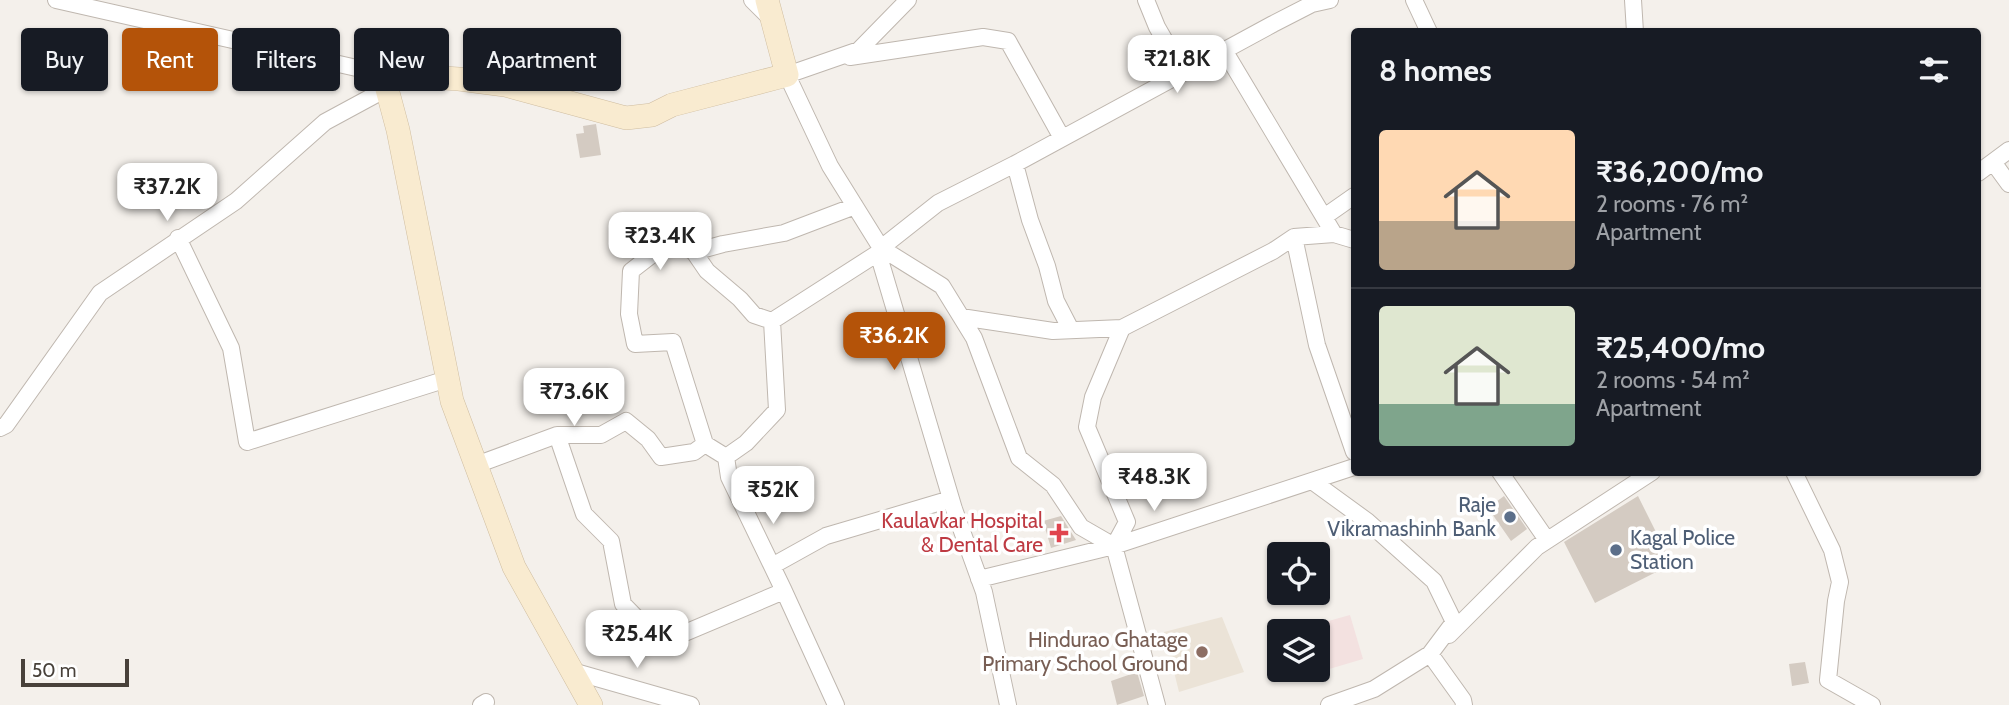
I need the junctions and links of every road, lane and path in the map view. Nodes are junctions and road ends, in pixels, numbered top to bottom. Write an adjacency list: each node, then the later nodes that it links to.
1 (56, 0): 8 (street)
2 (752, 0): 9 (street)
3 (908, 0): 13 (street)
4 (1146, 0): 14 (street)
5 (1330, 0): 12 (street)
6 (1414, 0): 10 (street)
7 (1633, 0): 11 (street)
8 (81, 2): 15 (street)
9 (769, 9): 16 (main road)
10 (1427, 28)
11 (1635, 28)
12 (1224, 50): 14 (street); 28 (street)
13 (835, 59): 16 (street); 20 (street)
14 (1183, 72): 20 (street)
15 (354, 73)
16 (787, 75): 17 (main road); 27 (street)
17 (449, 79)
18 (370, 91): 31 (street)
19 (387, 91): 39 (main road)
20 (1062, 138): 23 (street)
21 (2009, 150): 22 (street)
22 (1993, 162): 24 (street); 25 (street)
23 (1015, 164): 33 (street); 38 (street)
24 (1981, 171)
25 (2009, 184)
26 (1351, 198): 28 (street)
27 (855, 206): 33 (street); 34 (street)
28 (1324, 217): 29 (street)
29 (1334, 234): 30 (street); 32 (street)
30 (1294, 237): 37 (street); 42 (street)
31 (178, 238): 39 (street); 40 (street)
32 (1351, 239)
33 (881, 248): 35 (street)
34 (694, 252): 36 (street); 43 (street)
35 (961, 317): 38 (street); 53 (street)
36 (772, 321): 44 (street); 51 (street)
37 (1122, 328): 38 (street); 53 (street)
38 (1070, 330)
39 (447, 379): 45 (main road)
40 (0, 428)
41 (557, 435): 43 (street); 45 (street); 56 (street)
42 (1351, 442)
43 (705, 444): 44 (street)
44 (726, 457): 54 (street)
45 (476, 465): 58 (main road)
46 (1351, 468): 50 (street)
47 (1503, 476): 52 (street)
48 (1646, 476): 52 (street)
49 (1796, 476): 66 (street)
50 (1312, 481): 53 (street); 57 (street)
51 (951, 499): 54 (street); 55 (street)
52 (1548, 540): 57 (street)
53 (1114, 545): 55 (street); 63 (street)
54 (772, 566): 56 (street)
55 (979, 579): 62 (street)
56 (784, 591): 61 (street)
57 (1430, 654): 64 (street); 65 (street)
58 (572, 671): 59 (main road); 60 (street)
59 (591, 705)
60 (691, 705)
61 (836, 705)
62 (1008, 705)
63 (1157, 705)
64 (1329, 705)
65 (1464, 705)
66 (1872, 705)

